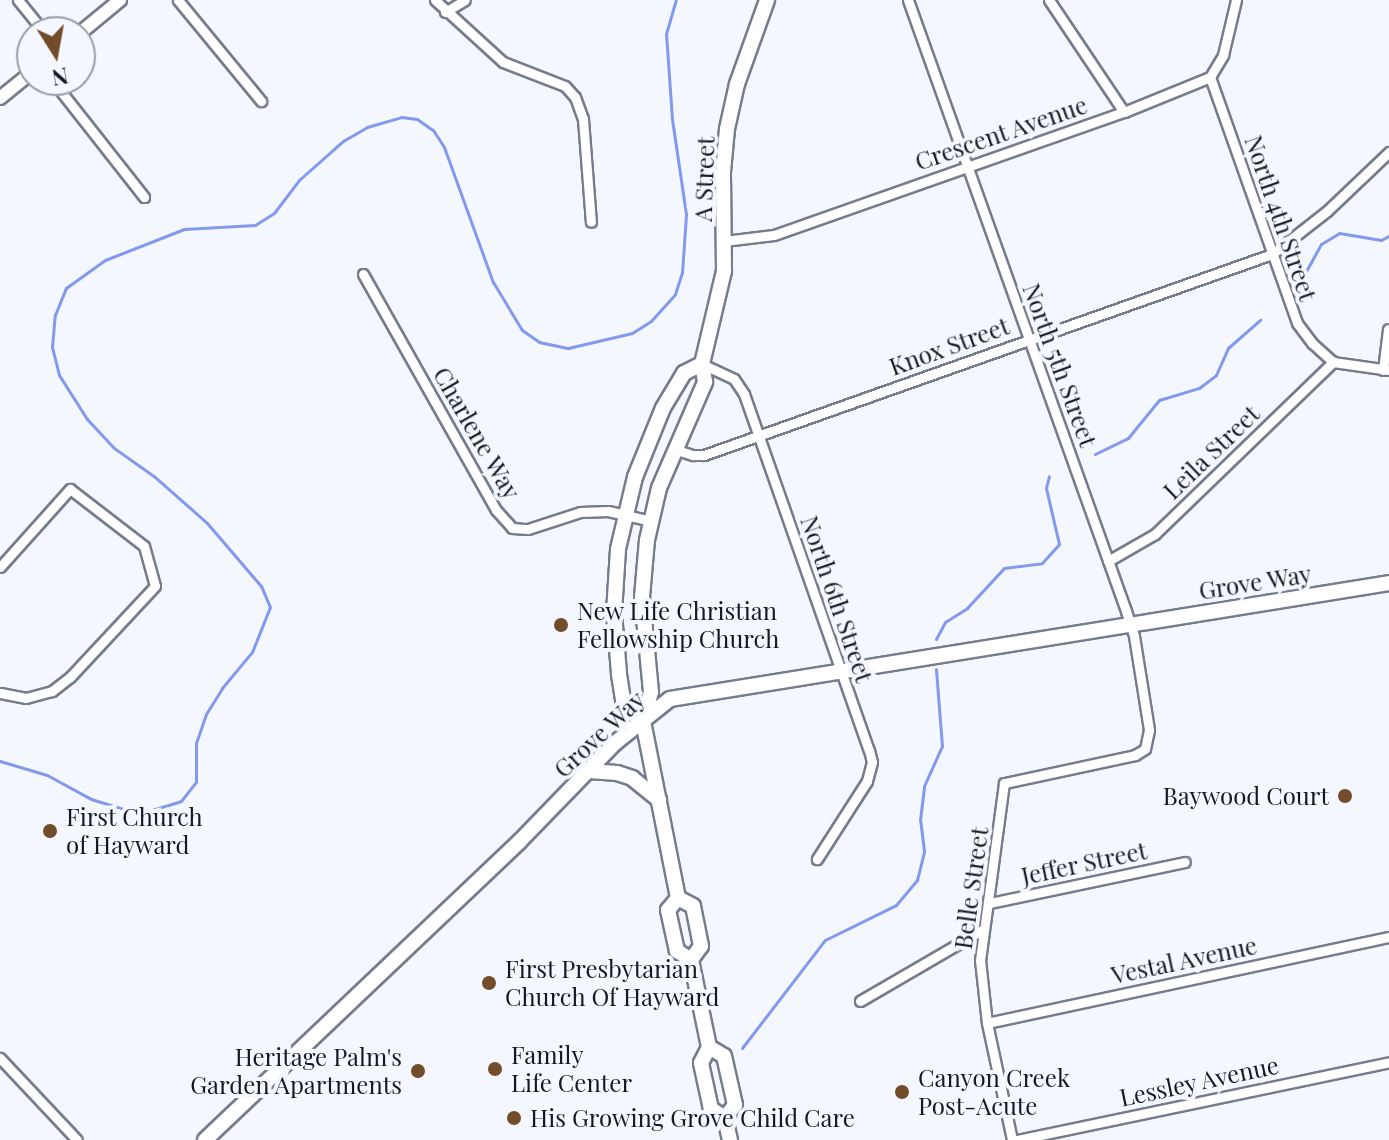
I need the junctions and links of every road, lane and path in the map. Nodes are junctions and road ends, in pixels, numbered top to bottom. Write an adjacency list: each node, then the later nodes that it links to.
1 (18, 0): 11 (street)
2 (120, 0): 12 (street)
3 (178, 0): 17 (street)
4 (435, 0): 10 (street)
5 (465, 0): 10 (street)
6 (767, 0): 23 (main road, A Street)
7 (908, 0): 20 (street, North 5th Street)
8 (1049, 0): 18 (street)
9 (1236, 0): 13 (street)
10 (445, 12): 22 (street)
11 (31, 16)
12 (96, 20)
13 (1210, 77): 18 (street, Crescent Avenue); 24 (street, North 4th Street)
14 (16, 85): 16 (street)
15 (65, 96): 21 (street)
16 (0, 98)
17 (261, 101)
18 (1124, 112): 20 (street, Crescent Avenue)
19 (1389, 152): 24 (street, Knox Street)
20 (968, 167): 23 (street, Crescent Avenue); 27 (street, North 5th Street)
21 (144, 197)
22 (591, 222)
23 (724, 241): 29 (main road, A Street)
24 (1272, 254): 27 (street, Knox Street); 28 (street, North 4th Street)
25 (363, 274): 33 (street, Charlene Way)
26 (1388, 329): 30 (street)
27 (1029, 339): 31 (street, Knox Street); 35 (street, North 5th Street)
28 (1333, 362): 30 (street); 35 (street, Leila Street)
29 (702, 364): 31 (street, North 6th Street); 32 (main road, A Street); 33 (main road)
30 (1386, 370)
31 (759, 435): 32 (street, Knox Street); 39 (street, North 6th Street)
32 (674, 449): 34 (main road, A Street)
33 (624, 514): 34 (street, Charlene Way); 41 (main road)
34 (651, 521): 41 (main road, A Street)
35 (1108, 561): 38 (street, North 5th Street)
36 (0, 567): 40 (street)
37 (1389, 583): 38 (main road, Grove Way)
38 (1130, 624): 39 (main road, Grove Way); 43 (street, North 5th Street)
39 (842, 670): 41 (main road, Grove Way); 45 (street, North 6th Street)
40 (0, 693)
41 (643, 722): 42 (main road, Grove Way); 44 (main road)
42 (589, 771): 44 (main road); 59 (main road, Grove Way)
43 (1004, 783): 48 (street, Belle Street)
44 (659, 800): 47 (main road)
45 (817, 859)
46 (1185, 862): 48 (street, Jeffer Street)
47 (678, 898): 51 (main road); 51 (main road)
48 (990, 903): 49 (street, Belle Street)
49 (982, 930): 52 (street); 53 (street, Belle Street)
50 (1389, 937): 53 (street, Vestal Avenue)
51 (691, 960): 54 (main road)
52 (860, 1001)
53 (987, 1023): 61 (street, Belle Street)
54 (709, 1047): 57 (main road); 57 (main road)
55 (0, 1058): 58 (street)
56 (1389, 1062): 61 (street, Lessley Avenue)
57 (725, 1118): 60 (main road)
58 (77, 1140)
59 (205, 1140)
60 (730, 1140)
61 (1015, 1140)

